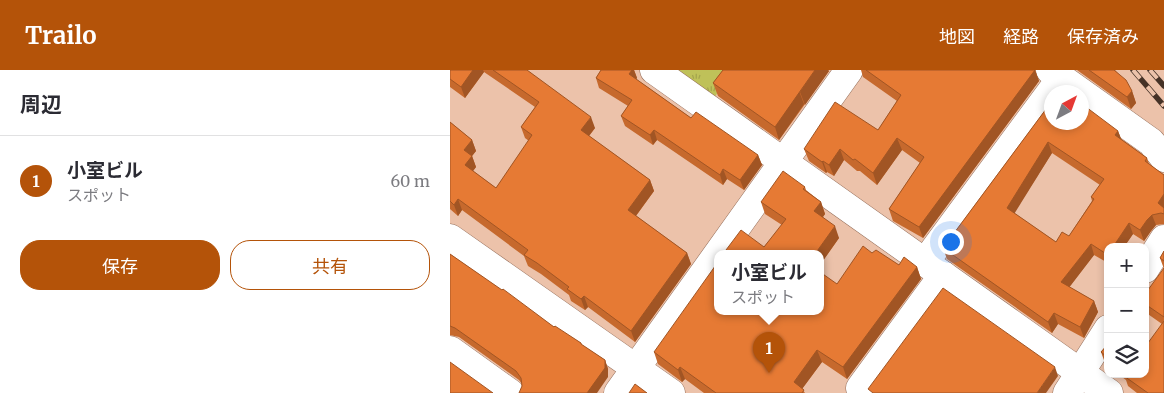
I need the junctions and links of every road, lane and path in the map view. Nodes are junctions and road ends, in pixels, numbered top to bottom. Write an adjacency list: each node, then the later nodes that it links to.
1 (654, 70): 5 (street)
2 (849, 70): 5 (street)
3 (1055, 74): 4 (street); 11 (street)
4 (1164, 158)
5 (784, 162): 8 (street); 11 (street)
6 (450, 238): 14 (street)
7 (1164, 239): 10 (street)
8 (721, 250)
9 (714, 259): 14 (street)
10 (1149, 263)
11 (934, 268): 15 (street); 16 (street)
12 (1105, 333): 15 (street)
13 (450, 350): 17 (street)
14 (636, 368): 18 (street); 19 (street)
15 (1074, 383): 20 (street)
16 (860, 388)
17 (510, 393)
18 (618, 393)
19 (671, 393)
20 (1109, 393)

